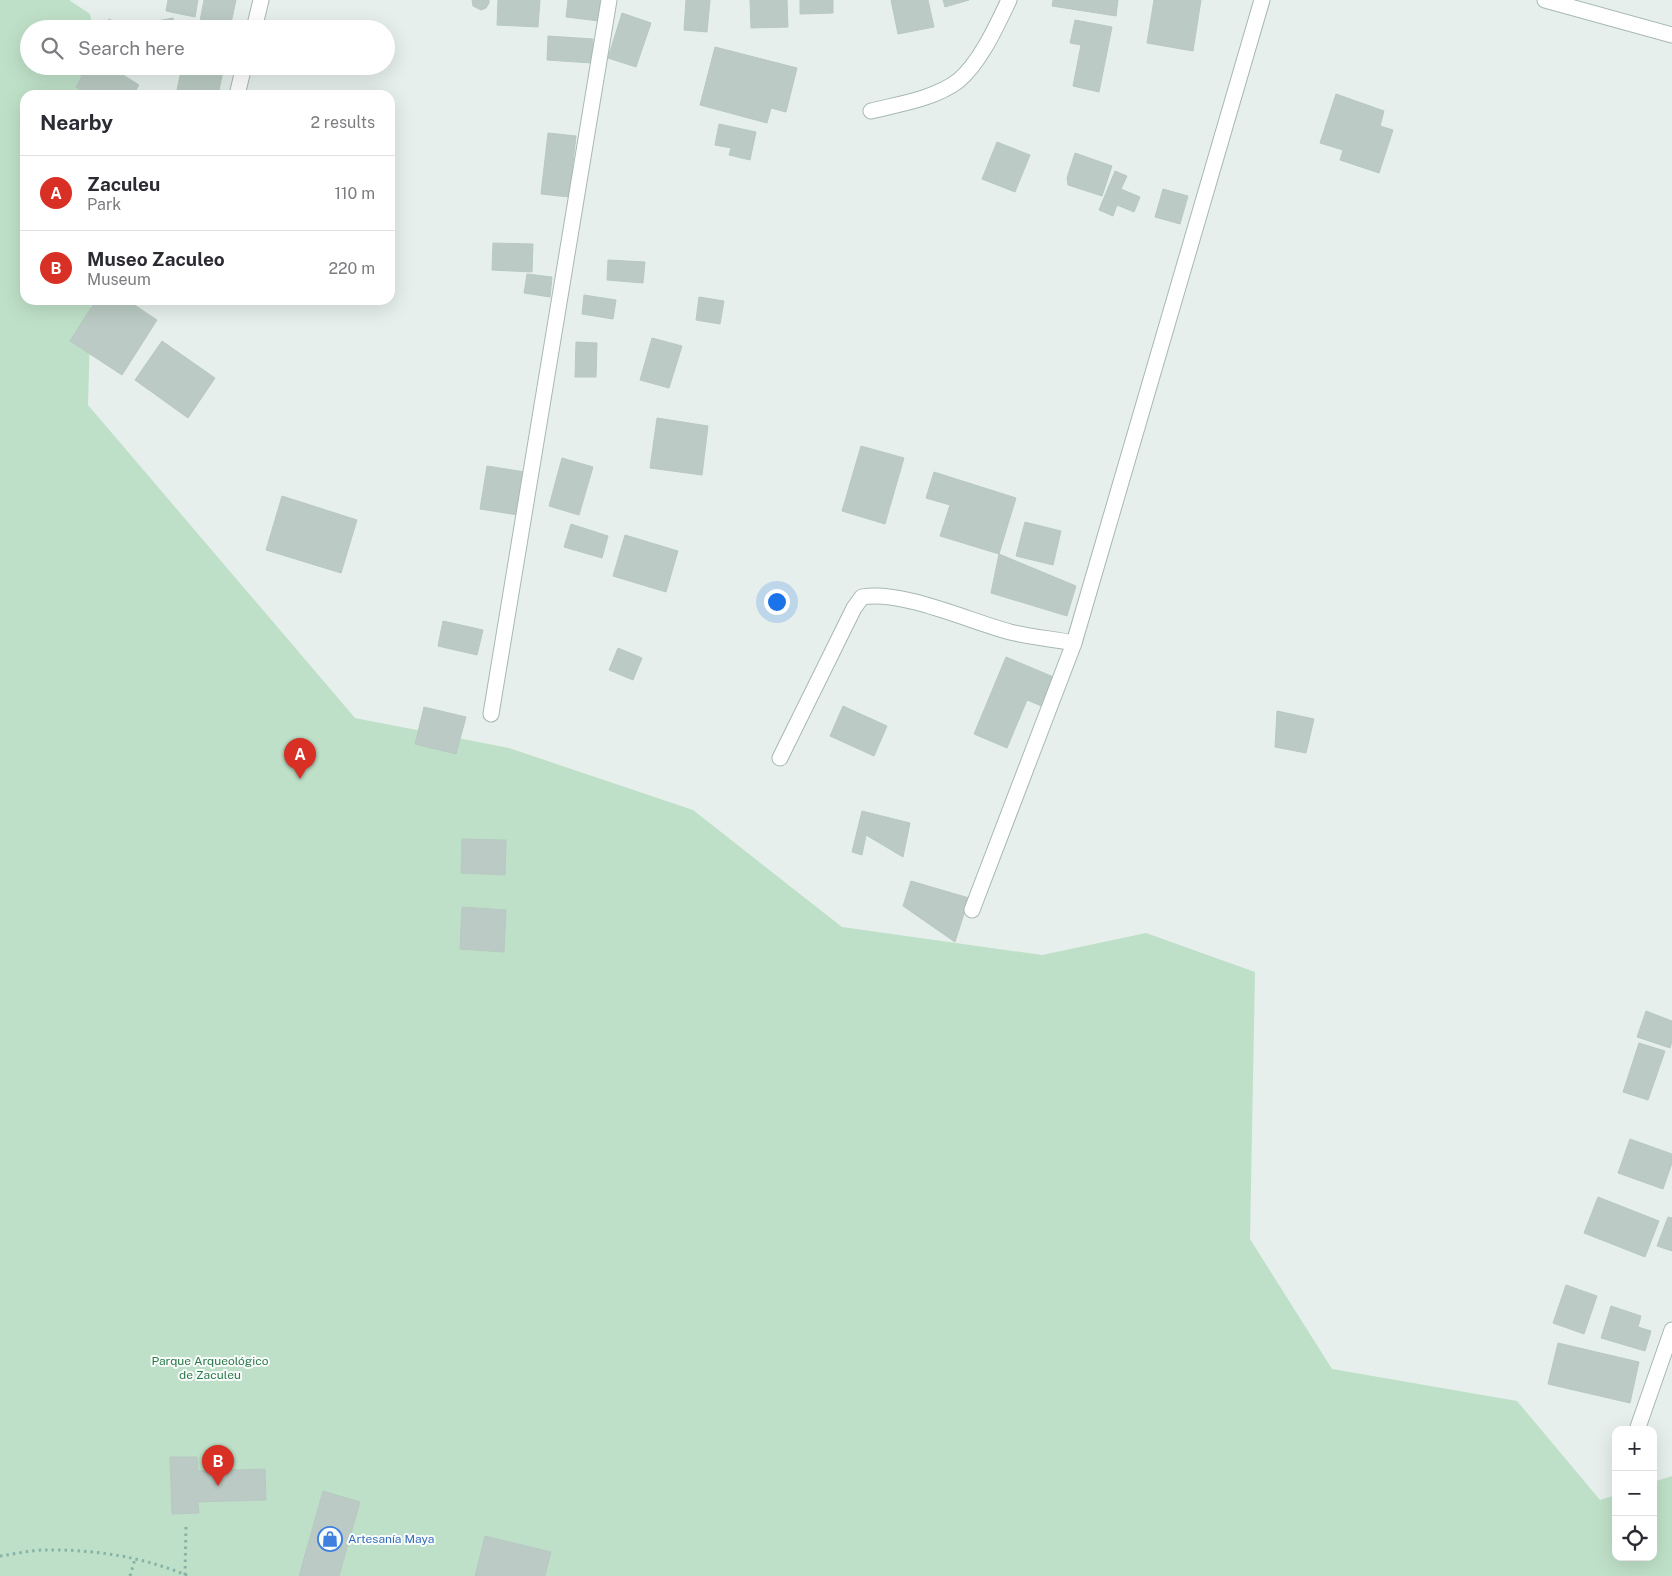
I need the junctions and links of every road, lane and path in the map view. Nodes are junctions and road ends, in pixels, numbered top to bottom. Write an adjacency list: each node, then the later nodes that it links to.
1 (261, 0): 6 (street)
2 (609, 0): 12 (street)
3 (1009, 0): 10 (street)
4 (1262, 0): 11 (street)
5 (1545, 0): 7 (street)
6 (256, 20)
7 (1672, 35)
8 (242, 75): 9 (street)
9 (237, 90)
10 (871, 111)
11 (1074, 643): 13 (street); 14 (street)
12 (491, 714)
13 (780, 758)
14 (972, 910)
15 (1672, 1330): 16 (street)
16 (1638, 1426)
17 (186, 1526): 20 (path)
18 (0, 1556): 19 (path)
19 (135, 1559): 20 (path); 21 (path)
20 (186, 1575)
21 (130, 1576)

